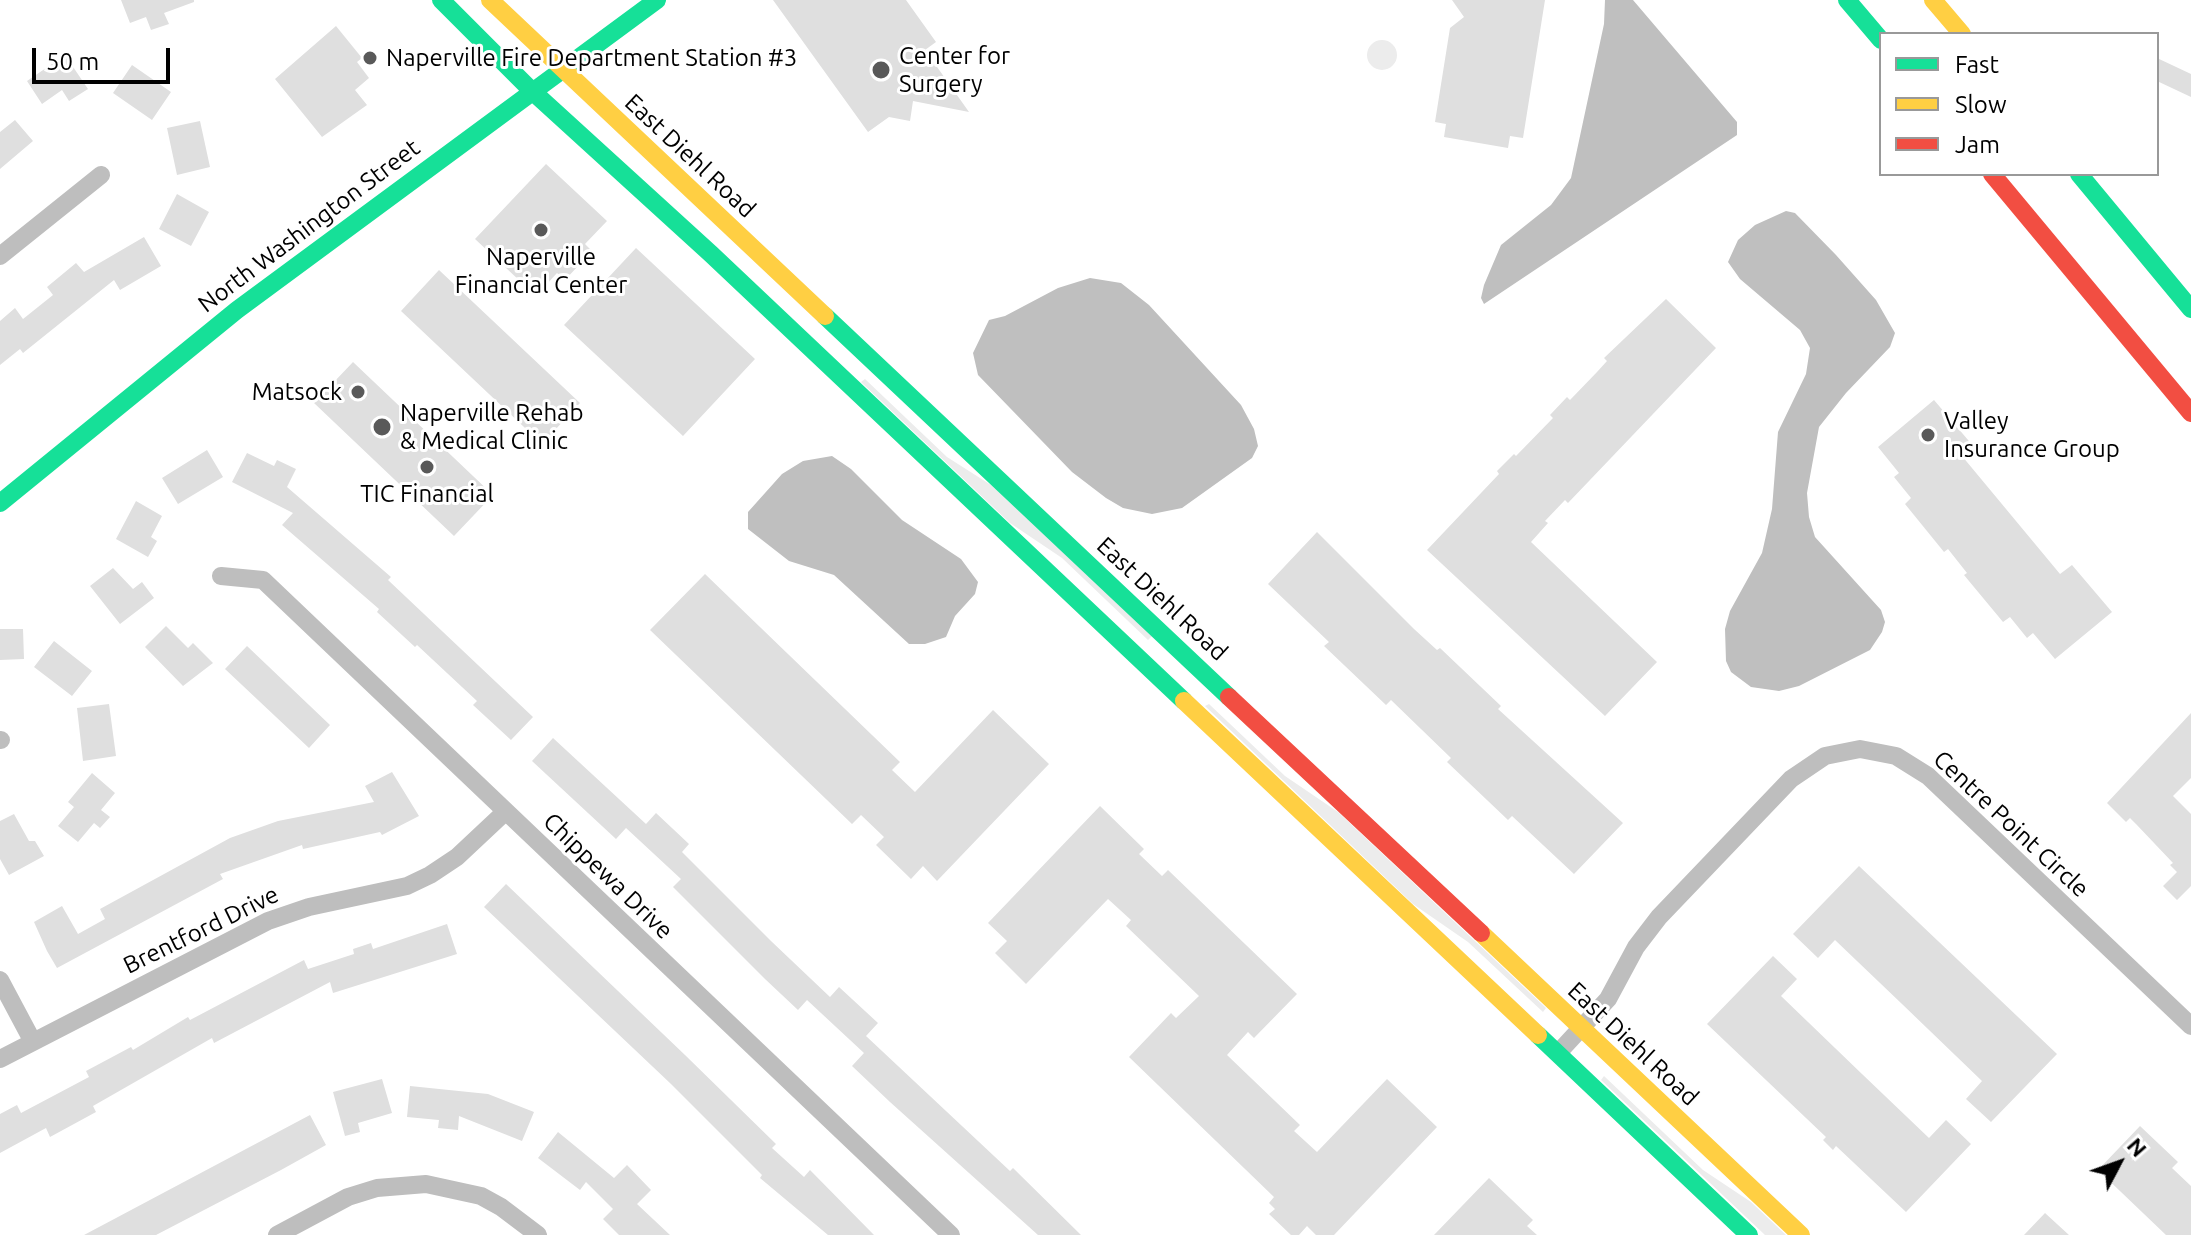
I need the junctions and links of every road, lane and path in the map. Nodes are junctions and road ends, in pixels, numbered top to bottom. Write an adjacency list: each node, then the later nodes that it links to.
1 (441, 0): 9 (main road)
2 (490, 0): 8 (main road, East Diehl Road)
3 (657, 0): 8 (main road, North Washington Street)
4 (1847, 0): 7 (main road)
5 (1933, 0): 6 (main road)
6 (1960, 32)
7 (1879, 38)
8 (562, 68): 9 (main road, North Washington Street); 21 (main road, East Diehl Road)
9 (531, 90): 16 (main road, North Washington Street); 23 (main road)
10 (101, 175): 13 (street)
11 (1994, 176): 15 (main road)
12 (2081, 176): 14 (main road)
13 (0, 256)
14 (2191, 309)
15 (2191, 413)
16 (0, 503)
17 (221, 576): 18 (street, Chippewa Drive)
18 (505, 812): 22 (street, Brentford Drive); 27 (street, Chippewa Drive)
19 (0, 980): 22 (street)
20 (2191, 1026): 21 (street, Centre Point Circle)
21 (1580, 1028): 23 (street, Centre Point Circle); 29 (main road, East Diehl Road)
22 (33, 1042): 24 (street, Brentford Drive)
23 (1558, 1053): 28 (main road)
24 (0, 1059)
25 (277, 1235): 26 (street)
26 (538, 1235)
27 (951, 1235)
28 (1749, 1235)
29 (1801, 1235)

